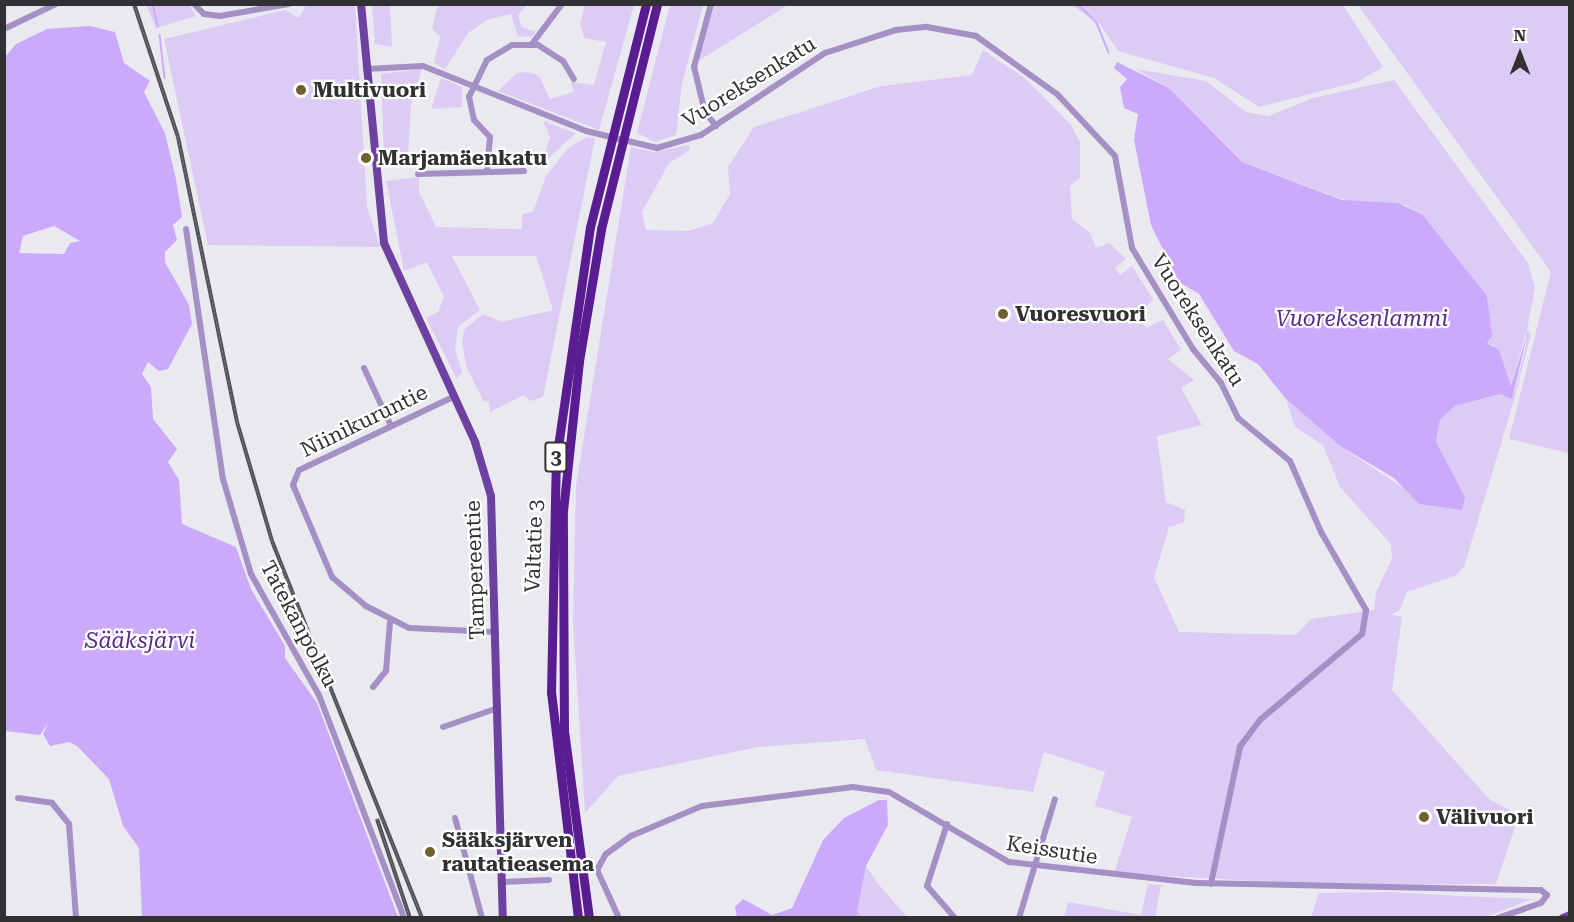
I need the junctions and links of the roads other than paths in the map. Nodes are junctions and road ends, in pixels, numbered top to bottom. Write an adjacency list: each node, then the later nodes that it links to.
1 (56, 4): 9 (street)
2 (194, 4): 3 (street)
3 (289, 4)
4 (361, 4): 11 (main road, Tampereentie)
5 (562, 4): 10 (street)
6 (646, 4): 40 (highway, Valtatie 3 / 3)
7 (657, 4): 41 (highway, Valtatie 3 / 3)
8 (711, 4): 14 (street)
9 (4, 29)
10 (532, 44): 12 (street); 13 (street)
11 (366, 69): 13 (street, Vuoreksenkatu); 20 (main road, Tampereentie)
12 (574, 79)
13 (471, 85): 14 (street, Vuoreksenkatu); 16 (street)
14 (716, 126): 34 (street, Vuoreksenkatu)
15 (524, 171): 16 (street)
16 (487, 172): 17 (street)
17 (418, 174)
18 (186, 229): 37 (street, Tatekanpolku)
19 (364, 368): 21 (street)
20 (453, 397): 21 (street, Niinikuruntie); 23 (main road, Tampereentie)
21 (391, 426): 22 (street, Niinikuruntie)
22 (390, 622): 23 (street); 24 (street)
23 (496, 632): 25 (main road, Tampereentie)
24 (374, 687)
25 (498, 708): 26 (street); 33 (main road, Tampereentie)
26 (443, 728)
27 (18, 798): 36 (street)
28 (1055, 799): 31 (street)
29 (455, 818): 38 (street)
30 (947, 824): 31 (street, Keissutie); 42 (street, Keissutie); 43 (street)
31 (1035, 865): 34 (street, Keissutie); 44 (street)
32 (549, 880): 33 (street)
33 (503, 882): 39 (main road, Tampereentie)
34 (1211, 884): 45 (street, Keissutie)
35 (1569, 915): 46 (main road)
36 (76, 918)
37 (404, 918)
38 (482, 918)
39 (503, 918)
40 (578, 918)
41 (589, 918)
42 (618, 918)
43 (955, 918)
44 (1019, 918)
45 (1498, 918)
46 (1563, 918)

